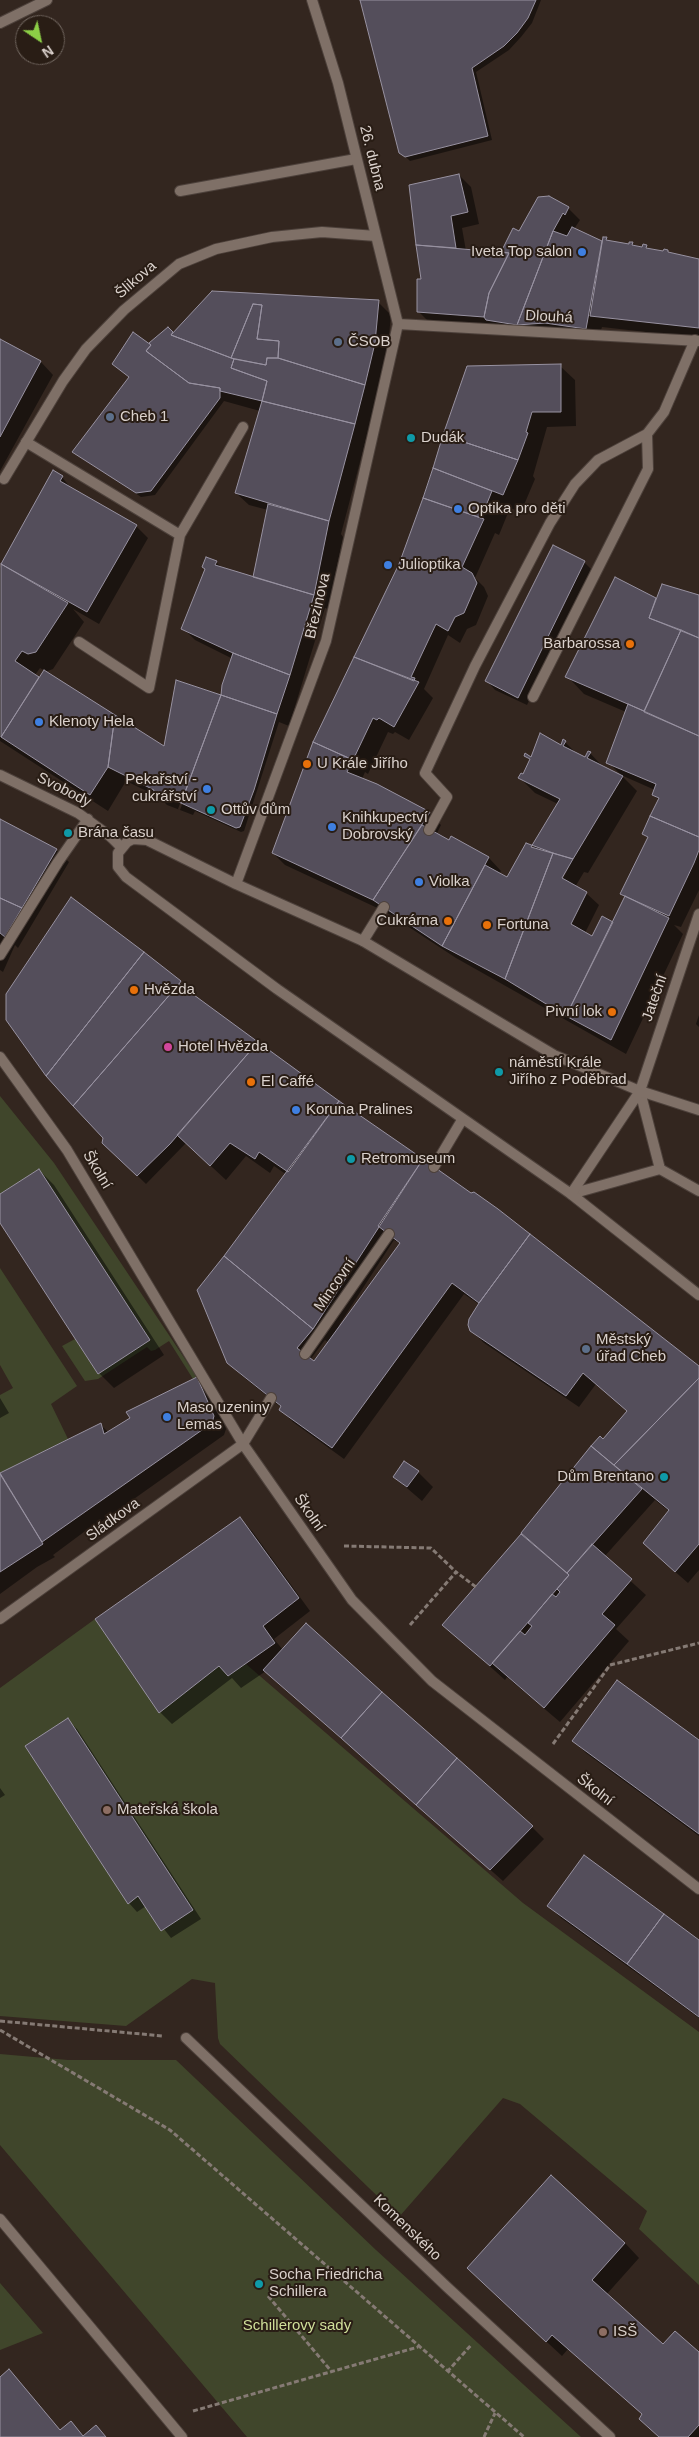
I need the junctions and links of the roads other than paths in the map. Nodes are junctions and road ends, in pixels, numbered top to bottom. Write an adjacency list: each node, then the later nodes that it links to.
1 (47, 0): 3 (street)
2 (312, 0): 4 (street, 26. dubna)
3 (0, 23)
4 (356, 159): 5 (street); 6 (street, 26. dubna)
5 (180, 191)
6 (376, 236): 7 (street, 26. dubna); 11 (street, Šlikova)
7 (398, 324): 8 (street, Dlouhá); 20 (street, Březinova)
8 (697, 341): 10 (street)
9 (243, 427): 13 (street)
10 (647, 434): 15 (street); 18 (street)
11 (26, 442): 12 (street, Šlikova); 13 (street)
12 (2, 482)
13 (180, 535): 14 (street)
14 (79, 642)
15 (533, 697)
16 (0, 775): 17 (street, Svobody)
17 (88, 819): 19 (street, Svobody); 24 (street)
18 (429, 830)
19 (121, 847): 20 (street); 28 (street)
20 (236, 884): 23 (street)
21 (384, 907): 23 (street)
22 (699, 914): 26 (street, Jateční)
23 (363, 941): 26 (street)
24 (0, 955)
25 (1, 1059): 37 (street, Školní)
26 (640, 1091): 27 (street); 30 (street); 32 (street)
27 (699, 1110)
28 (462, 1120): 29 (street); 32 (street)
29 (434, 1167)
30 (660, 1169): 31 (street); 32 (street)
31 (699, 1191)
32 (571, 1194): 34 (street)
33 (389, 1234): 35 (street, Mincovní)
34 (699, 1295)
35 (305, 1354)
36 (271, 1398): 37 (street)
37 (243, 1444): 38 (street, Sládkova); 39 (street, Školní)
38 (0, 1620)
39 (699, 1889)
40 (186, 2038): 43 (street, Komenského)
41 (0, 2219): 42 (street)
42 (182, 2437)
43 (610, 2437)

